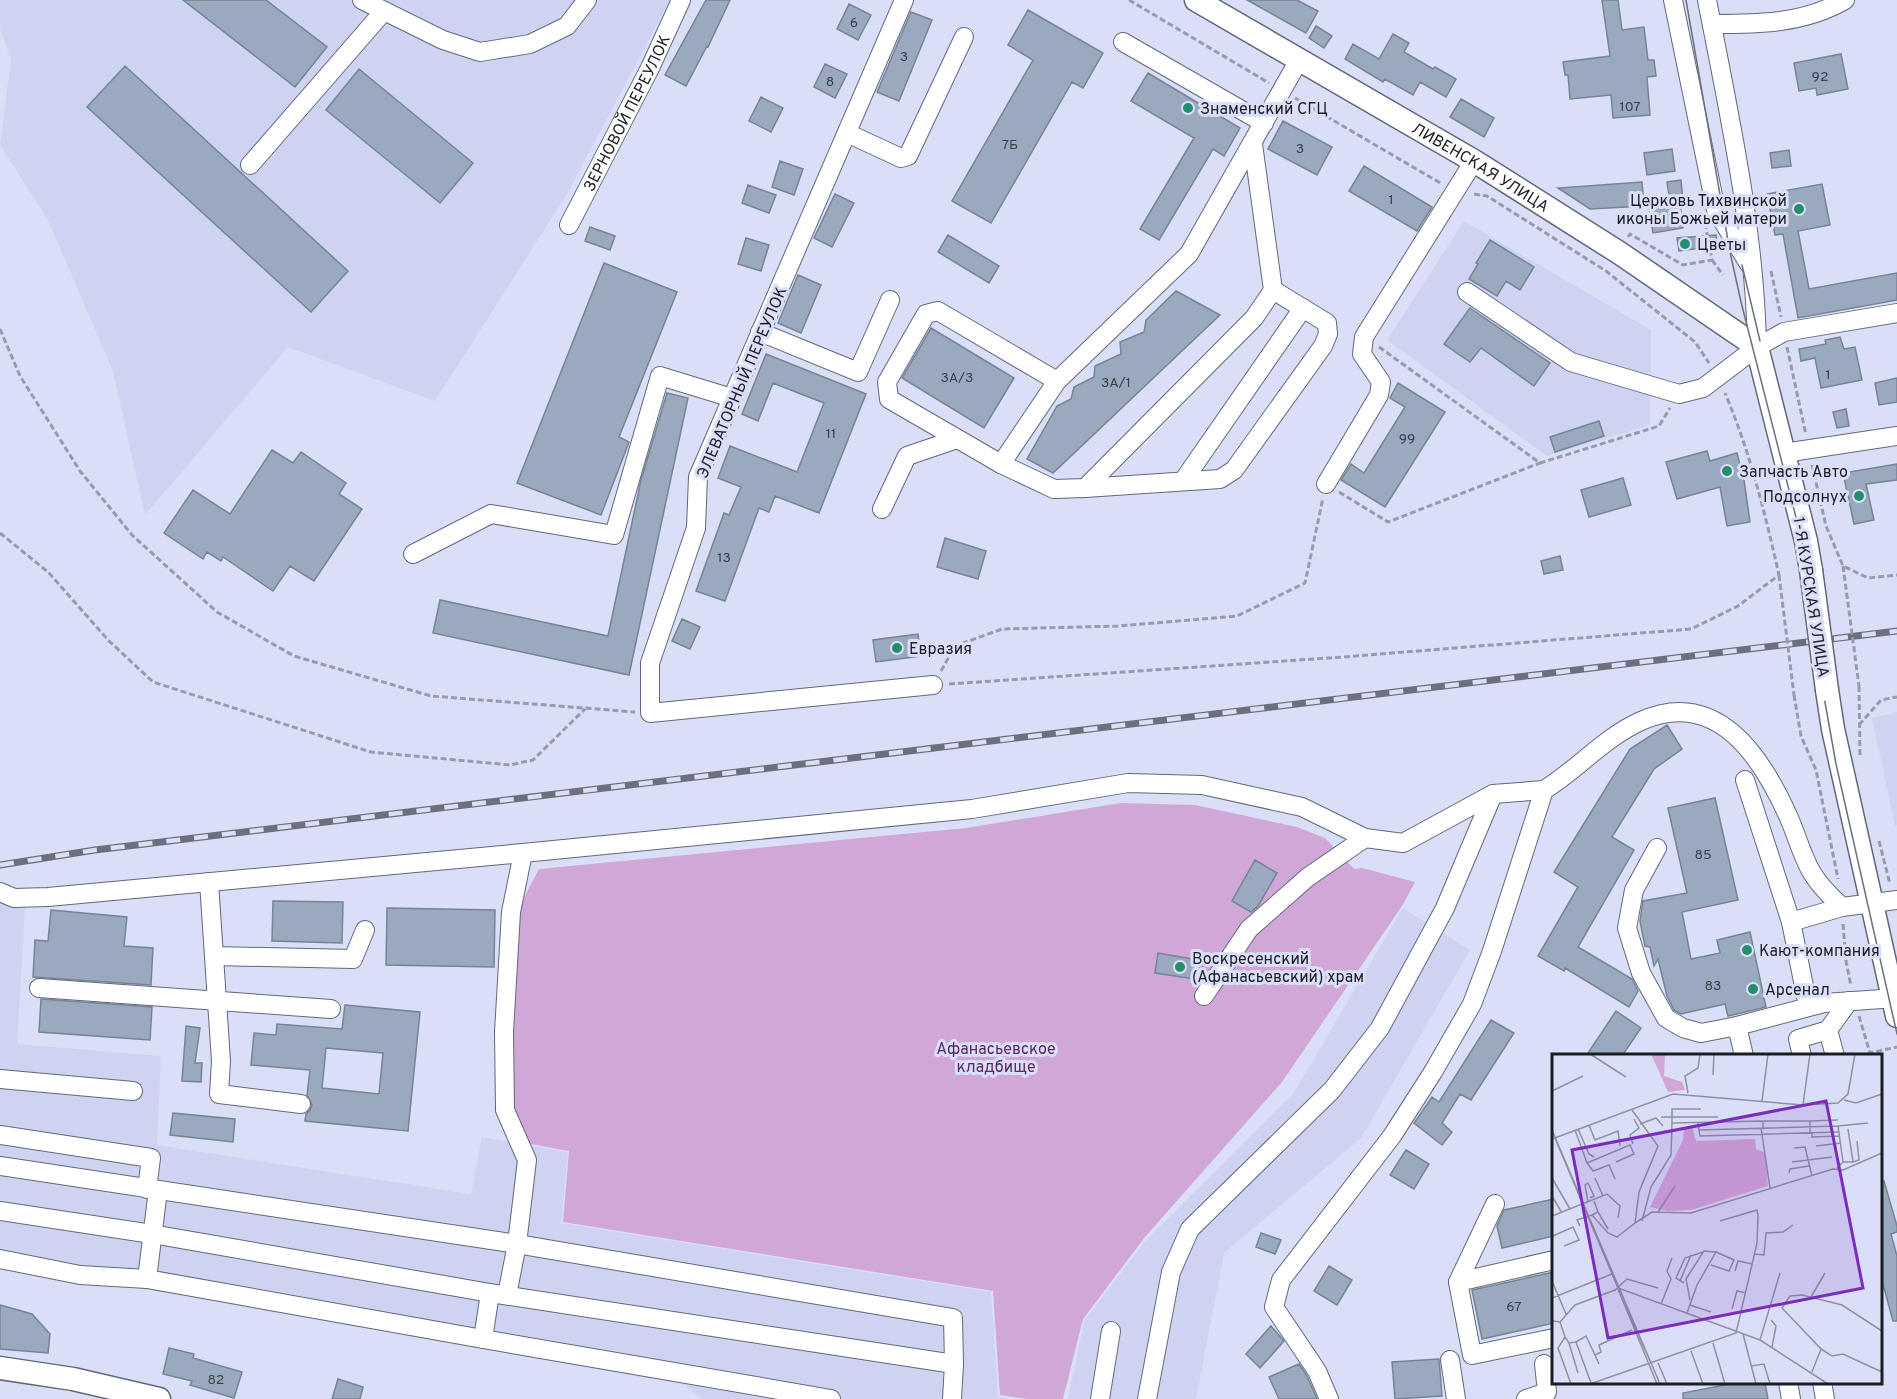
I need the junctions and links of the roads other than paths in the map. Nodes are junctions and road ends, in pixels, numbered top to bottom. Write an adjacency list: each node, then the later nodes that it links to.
1 (362, 0): 9 (street)
2 (587, 0): 9 (street)
3 (681, 0): 19 (street, ЗЕРНОВОЙ ПЕРЕУЛОК)
4 (904, 0): 15 (street, ЭЛЕВАТОРНЫЙ ПЕРЕУЛОК)
5 (1196, 0): 13 (main road, ЛИВЕНСКАЯ УЛИЦА)
6 (1673, 0): 20 (street)
7 (1707, 0): 10 (street, 1-Я КУРСКАЯ УЛИЦА)
8 (1845, 0): 10 (street)
9 (384, 11): 18 (street)
10 (1712, 24): 20 (street, 1-Я КУРСКАЯ УЛИЦА)
11 (964, 37): 15 (street)
12 (1123, 42): 14 (street)
13 (1299, 60): 14 (street); 17 (main road, ЛИВЕНСКАЯ УЛИЦА)
14 (1264, 123): 16 (street)
15 (847, 133): 26 (street, ЭЛЕВАТОРНЫЙ ПЕРЕУЛОК)
16 (1253, 144): 21 (street); 28 (street)
17 (1474, 161): 27 (main road, ЛИВЕНСКАЯ УЛИЦА); 35 (street)
18 (250, 165)
19 (569, 225)
20 (1753, 270): 27 (street, 1-Я КУРСКАЯ УЛИЦА)
21 (1273, 290): 24 (street); 36 (street)
22 (1467, 292): 27 (street)
23 (890, 300): 26 (street)
24 (1303, 308): 34 (street); 34 (street)
25 (1897, 313): 27 (street)
26 (760, 332): 29 (street, ЭЛЕВАТОРНЫЙ ПЕРЕУЛОК)
27 (1757, 347): 32 (main road, 1-Я КУРСКАЯ УЛИЦА)
28 (1057, 381): 31 (street); 33 (street)
29 (732, 398): 38 (street); 39 (street, ЭЛЕВАТОРНЫЙ ПЕРЕУЛОК)
30 (1897, 436): 32 (street)
31 (957, 439): 33 (street); 37 (street)
32 (1784, 453): 48 (main road, 1-Я КУРСКАЯ УЛИЦА, bridge)
33 (1002, 464): 36 (street)
34 (1183, 481): 36 (street)
35 (1326, 484)
36 (1085, 488)
37 (882, 509)
38 (413, 554)
39 (933, 685)
40 (1746, 780): 50 (street)
41 (1545, 790): 42 (street); 49 (street); 94 (street)
42 (1493, 795): 43 (street); 93 (street)
43 (1365, 838): 45 (street); 54 (street)
44 (1657, 848): 60 (street)
45 (522, 853): 46 (street); 74 (street)
46 (209, 882): 47 (street); 52 (street)
47 (4, 899)
48 (1888, 901): 49 (street); 57 (main road, 1-Я КУРСКАЯ УЛИЦА)
49 (1842, 908): 50 (street)
50 (1791, 922): 58 (street)
51 (365, 930): 52 (street)
52 (214, 956): 55 (street)
53 (39, 988): 55 (street)
54 (1204, 996)
55 (217, 1000): 59 (street); 67 (street)
56 (1849, 1001): 57 (street); 58 (street); 61 (street)
57 (1896, 1004)
58 (1808, 1006): 60 (street)
59 (332, 1009)
60 (1737, 1026): 62 (street)
61 (1828, 1030): 63 (street); 64 (street)
62 (1744, 1054)
63 (1801, 1054)
64 (1834, 1054)
65 (0, 1079): 66 (street)
66 (133, 1090)
67 (301, 1104)
68 (0, 1135): 70 (street)
69 (0, 1166): 70 (street)
70 (152, 1189): 73 (street); 74 (street)
71 (1495, 1204): 78 (street)
72 (0, 1210): 73 (street)
73 (152, 1234): 77 (street); 79 (street)
74 (517, 1244): 79 (street); 84 (street)
75 (0, 1259): 77 (street)
76 (1552, 1260): 78 (street)
77 (147, 1279): 82 (street)
78 (1458, 1282): 81 (street)
79 (499, 1294): 82 (street); 84 (street)
80 (1111, 1331): 92 (street)
81 (1552, 1338)
82 (483, 1340): 90 (street)
83 (1450, 1360): 95 (street)
84 (954, 1364): 91 (street)
85 (1544, 1364): 96 (street)
86 (0, 1368): 89 (main road)
87 (1788, 1384): 97 (street)
88 (1822, 1384): 98 (street)
89 (159, 1399)
90 (831, 1399)
91 (952, 1399)
92 (1100, 1399)
93 (1147, 1399)
94 (1329, 1399)
95 (1456, 1399)
96 (1526, 1399)
97 (1791, 1399)
98 (1825, 1399)

